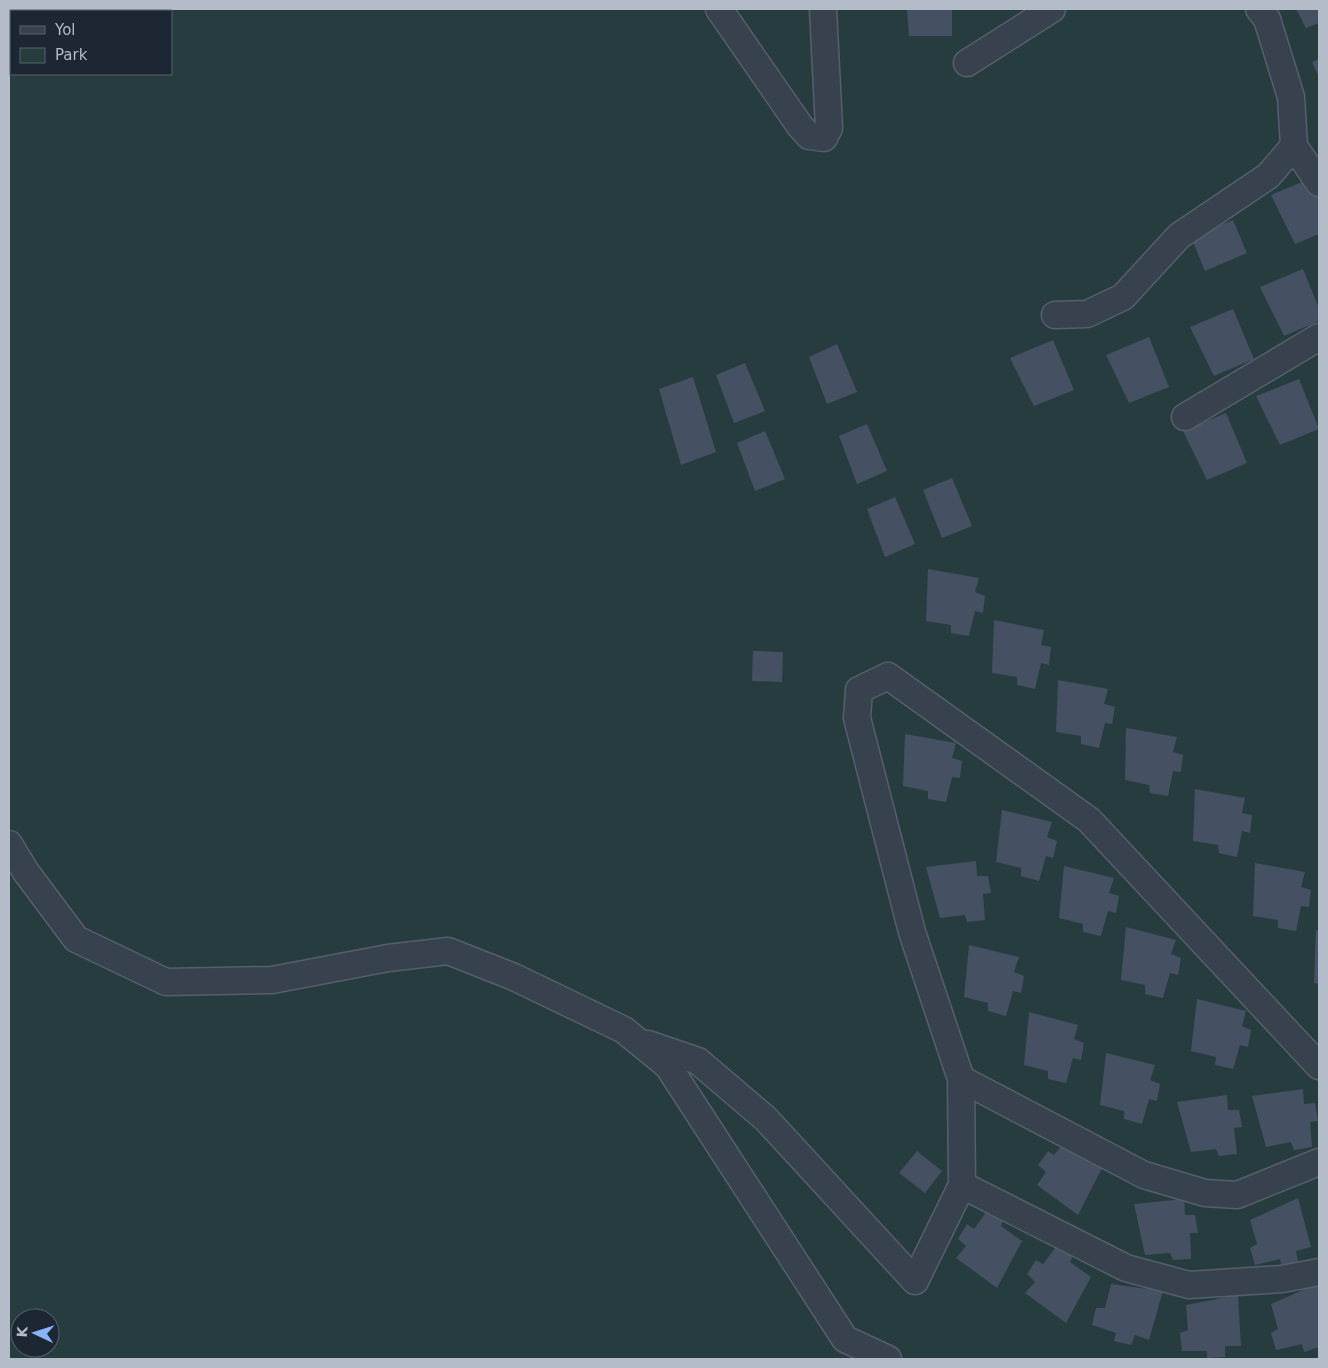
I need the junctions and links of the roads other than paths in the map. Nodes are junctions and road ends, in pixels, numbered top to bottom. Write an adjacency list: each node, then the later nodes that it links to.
1 (719, 9): 2 (street)
2 (823, 9)
3 (1052, 9): 5 (street)
4 (1259, 9): 6 (street)
5 (967, 63)
6 (1294, 146): 7 (street); 8 (street)
7 (1319, 183)
8 (1055, 315)
9 (1319, 337): 10 (street)
10 (1186, 417)
11 (9, 844): 12 (street)
12 (636, 1040): 16 (street); 18 (street)
13 (1319, 1066): 14 (street)
14 (961, 1079): 15 (street); 16 (street)
15 (1319, 1162)
16 (962, 1185): 17 (street)
17 (1319, 1272)
18 (888, 1359)

